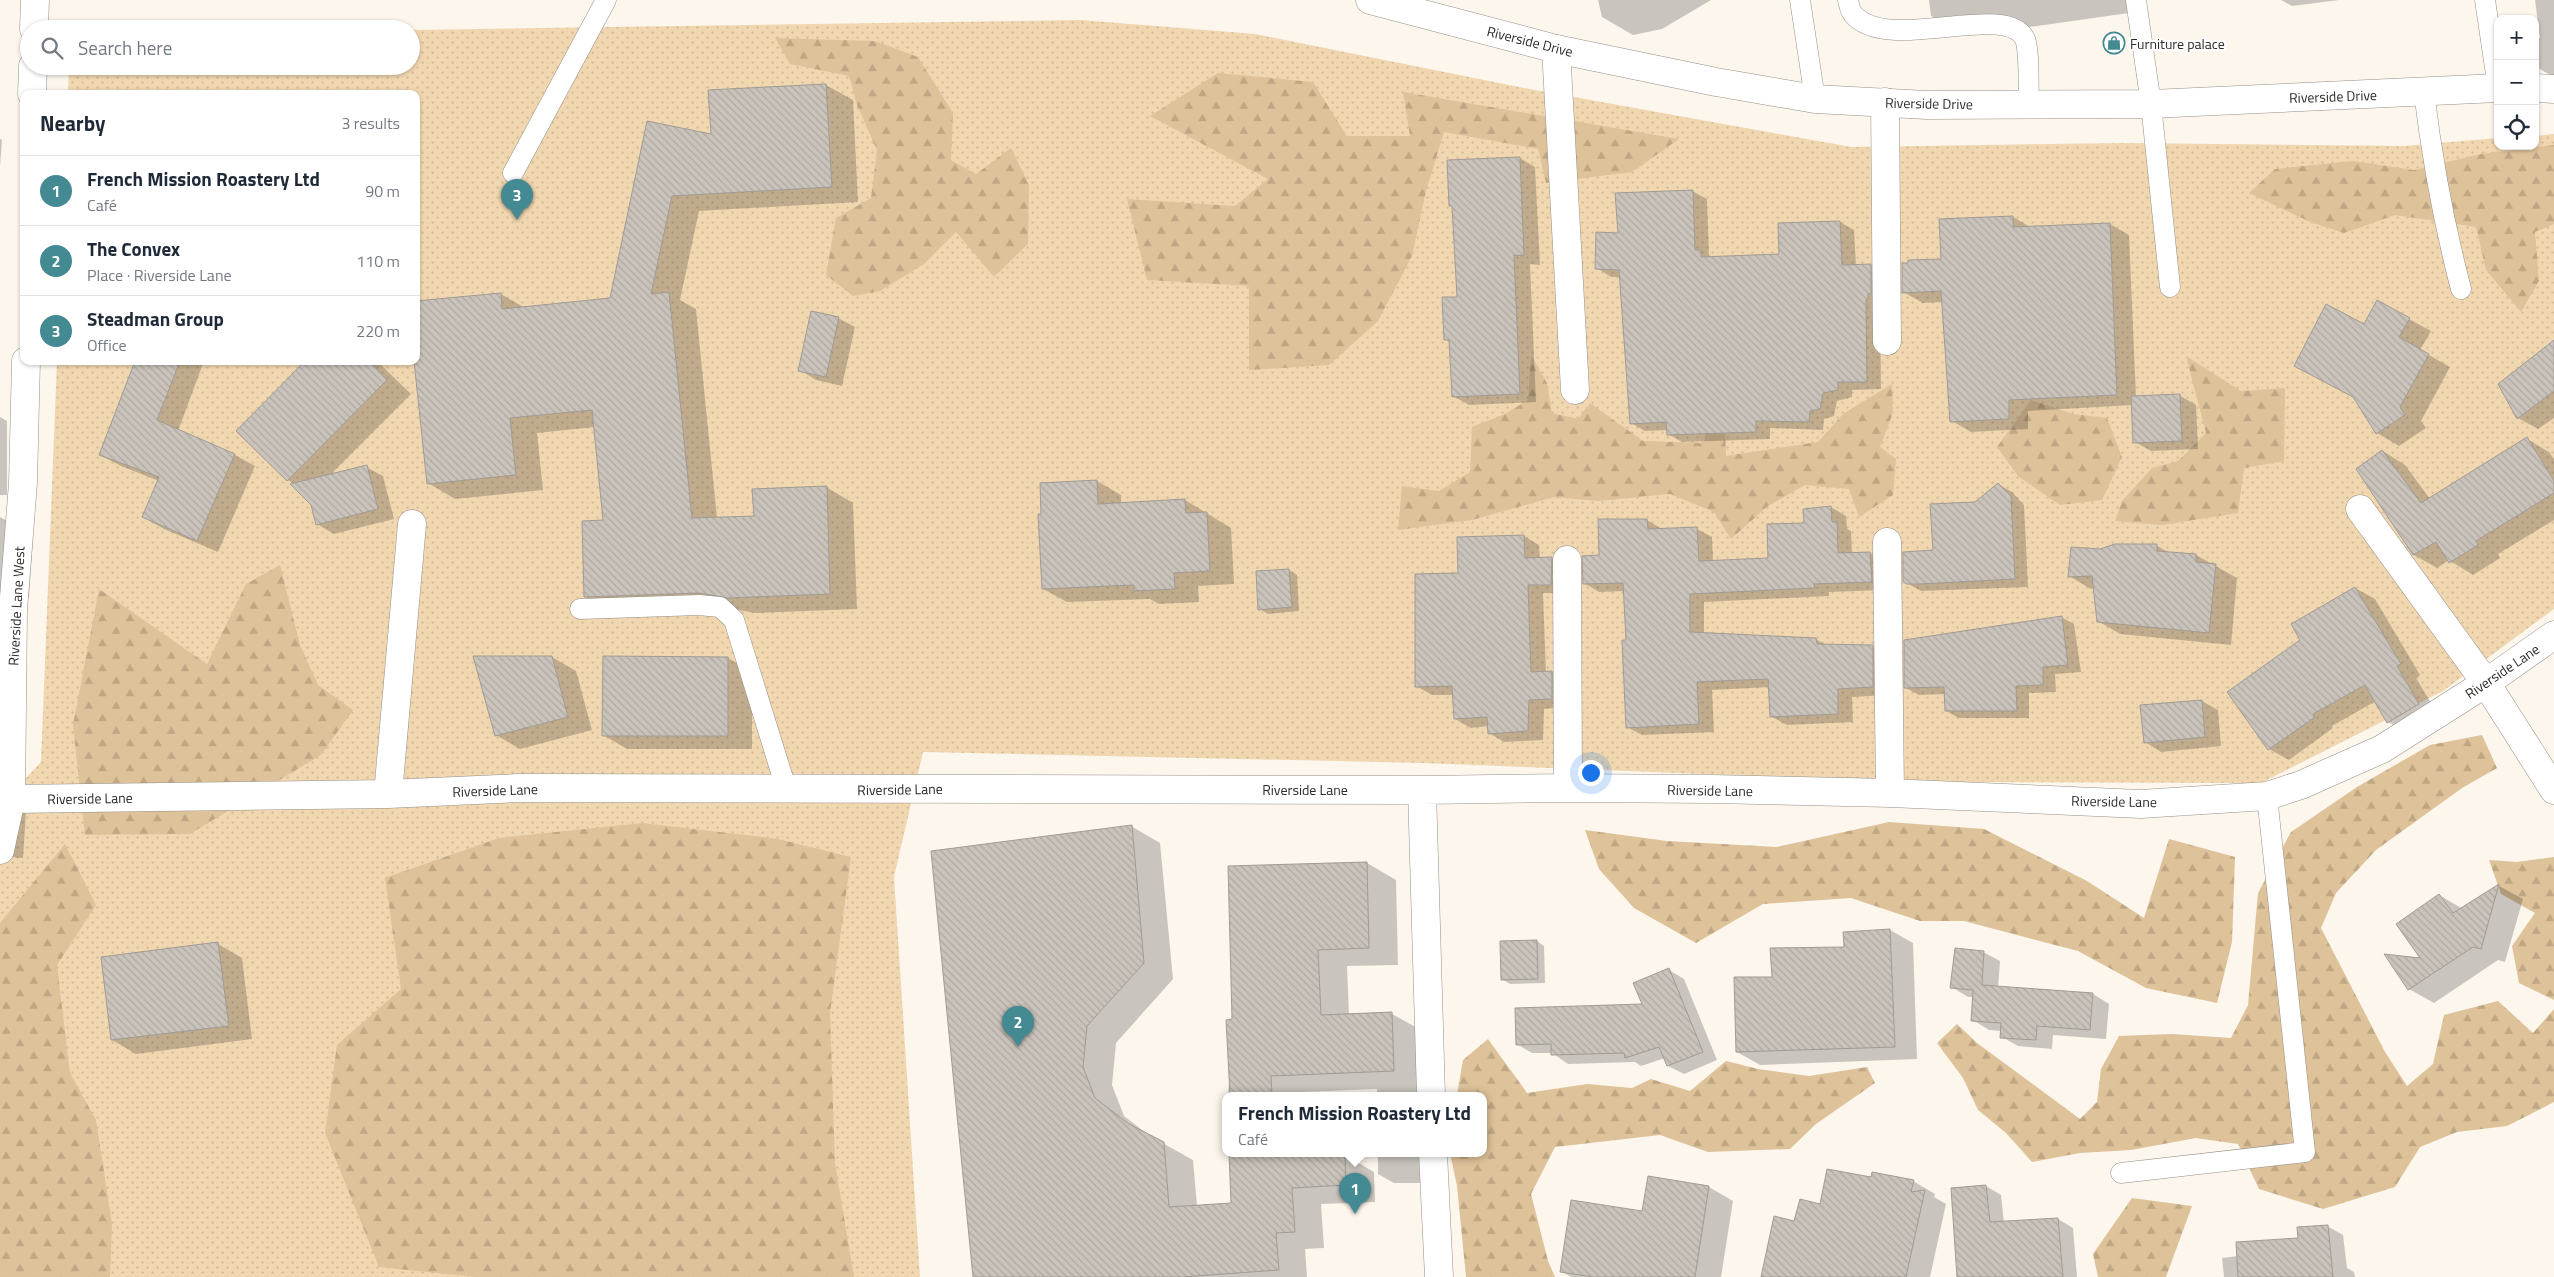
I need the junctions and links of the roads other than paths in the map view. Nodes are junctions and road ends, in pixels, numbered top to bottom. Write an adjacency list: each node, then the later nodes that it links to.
1 (34, 0): 8 (street)
2 (606, 0): 21 (lane)
3 (1800, 0): 17 (lane)
4 (1848, 0): 19 (lane)
5 (2136, 0): 20 (lane)
6 (2485, 0): 10 (lane)
7 (1386, 2): 9 (street, Riverside Drive)
8 (34, 20)
9 (1556, 49): 17 (street, Riverside Drive); 26 (street)
10 (2494, 61)
11 (33, 75): 15 (street)
12 (2494, 88): 16 (street, Riverside Drive)
13 (2539, 88): 14 (street)
14 (2554, 89)
15 (32, 90)
16 (2424, 92): 20 (street, Riverside Drive); 23 (lane)
17 (1815, 99): 18 (street, Riverside Drive)
18 (1885, 102): 19 (street, Riverside Drive); 24 (street)
19 (2029, 104): 20 (street, Riverside Drive)
20 (2151, 104): 22 (lane)
21 (513, 172)
22 (2170, 288)
23 (2461, 289)
24 (1886, 341)
25 (26, 365): 41 (street, Riverside Lane West)
26 (1575, 390)
27 (2360, 509): 33 (street)
28 (412, 524): 39 (street)
29 (1887, 542): 38 (street)
30 (1567, 560): 35 (street)
31 (580, 609): 34 (lane)
32 (2554, 635): 33 (street, Riverside Lane)
33 (2486, 683): 37 (street); 40 (street, Riverside Lane)
34 (786, 788): 36 (street, Riverside Lane); 39 (street, Riverside Lane)
35 (1568, 788): 36 (street, Riverside Lane); 38 (street, Riverside Lane)
36 (1422, 790): 43 (street)
37 (2554, 790)
38 (1890, 793): 40 (street, Riverside Lane)
39 (388, 794): 41 (street, Riverside Lane)
40 (2267, 796): 45 (lane)
41 (11, 799): 42 (street, Riverside Lane West)
42 (0, 850)
43 (1431, 1092)
44 (1433, 1157): 46 (street)
45 (2121, 1172)
46 (1439, 1277)

